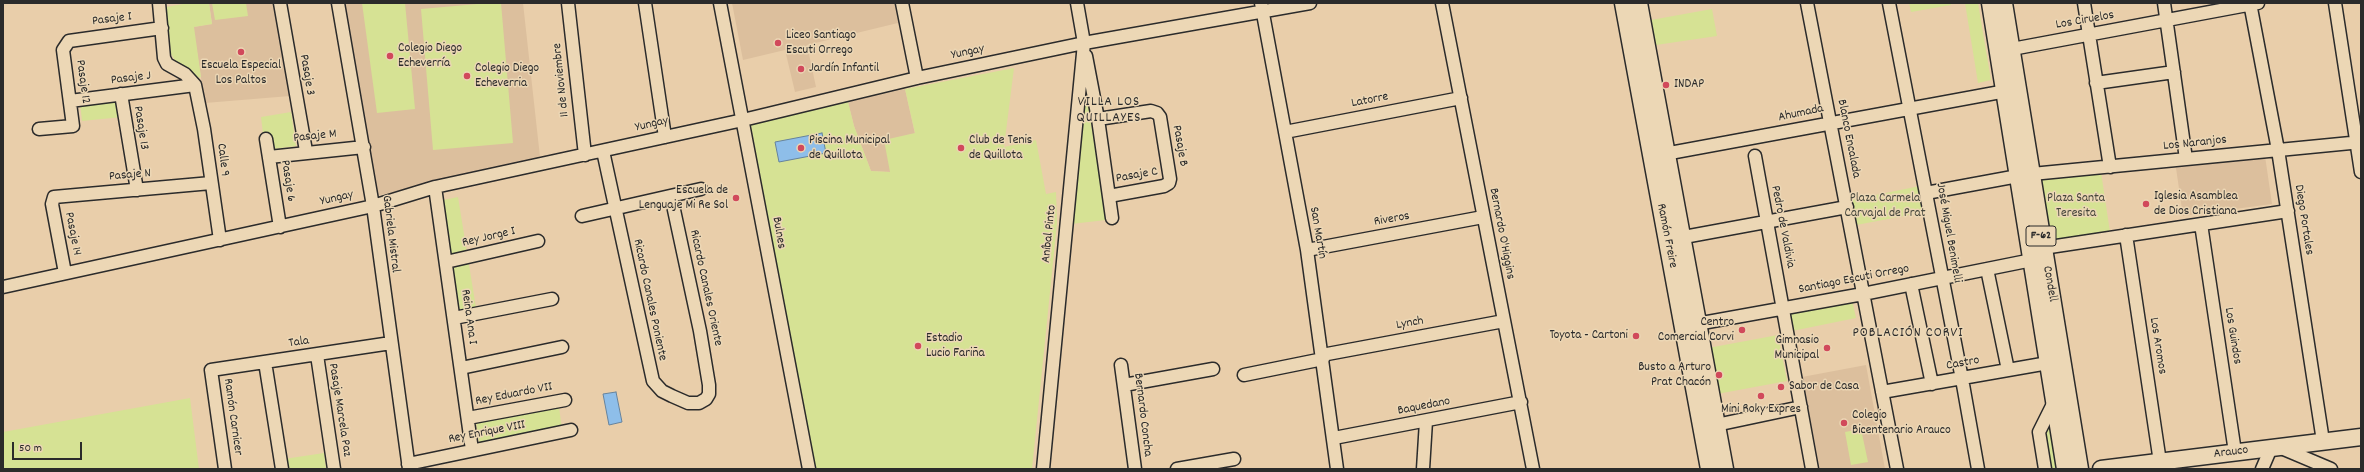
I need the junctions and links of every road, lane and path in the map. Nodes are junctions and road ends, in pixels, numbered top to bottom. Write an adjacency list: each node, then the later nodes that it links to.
1 (159, 3): 23 (street)
2 (280, 3): 47 (street, Pasaje 3)
3 (338, 3): 45 (street, Gabriela Mistral)
4 (568, 3): 50 (street, 11 de Noviembre)
5 (645, 3): 42 (street)
6 (720, 3): 38 (street, Bulnes)
7 (902, 3): 29 (street)
8 (1077, 3): 26 (street, Aníbal Pinto)
9 (1310, 3): 21 (street, Yungay)
10 (1442, 3): 34 (street, Bernardo O'Higgins)
11 (1623, 3): 51 (main road, Ramón Freire)
12 (1639, 3): 49 (main road, Ramón Freire)
13 (1807, 3): 39 (street, Blanco Encalada)
14 (1889, 3): 36 (street, José Miguel Benimelli)
15 (1990, 3): 32 (main road, Condell / F-62)
16 (2004, 3): 27 (main road, Condell / F-62)
17 (2084, 3): 24 (street)
18 (2164, 3): 22 (street)
19 (2253, 3): 22 (street, Los Ciruelos); 46 (street, Diego Portales)
20 (2335, 3): 44 (street)
21 (1262, 7): 26 (street, Yungay); 41 (street, San Martín)
22 (2167, 21): 24 (street, Los Ciruelos); 28 (street)
23 (162, 28): 25 (street, Pasaje I); 31 (street)
24 (2088, 34): 27 (street, Los Ciruelos); 30 (street)
25 (66, 43): 35 (street, Pasaje 12)
26 (1084, 44): 29 (street, Yungay); 37 (street); 135 (street, Aníbal Pinto)
27 (2012, 49): 57 (main road, Condell / F-62)
28 (2174, 72): 30 (street); 54 (street)
29 (917, 78): 38 (street, Yungay)
30 (2096, 83): 55 (street)
31 (195, 85): 33 (street, Pasaje J); 58 (street, Calle 9)
32 (2006, 91): 36 (street, Ahumada); 57 (main road, Condell / F-62)
33 (121, 94): 35 (street, Pasaje J); 62 (street, Pasaje 13)
34 (1461, 98): 41 (street, Latorre); 72 (street, Bernardo O'Higgins)
35 (70, 101): 40 (street, Pasaje 12)
36 (1910, 108): 39 (street, Ahumada); 63 (street, José Miguel Benimelli)
37 (1098, 118): 59 (street, Pasaje B); 65 (street)
38 (743, 120): 42 (street, Yungay); 134 (street, Bulnes)
39 (1830, 123): 49 (street, Ahumada); 68 (street, Blanco Encalada)
40 (39, 129)
41 (1285, 132): 82 (street, San Martín)
42 (665, 137): 48 (street, Yungay)
43 (266, 139): 53 (street, Pasaje 6)
44 (2359, 142): 46 (street, Los Naranjos); 56 (street)
45 (364, 147): 47 (street, Pasaje M); 67 (street, Gabriela Mistral)
46 (2278, 150): 54 (street, Los Naranjos); 70 (street, Diego Portales)
47 (306, 151): 53 (street, Pasaje M)
48 (603, 151): 50 (street, Yungay); 69 (street, Ricardo Canales Poniente)
49 (1667, 153): 51 (street, Ahumada); 78 (main road, Ramón Freire)
50 (585, 155): 60 (street, Yungay)
51 (1650, 156): 96 (main road, Ramón Freire)
52 (1755, 156): 74 (street, Pedro de Valdivia)
53 (269, 157): 76 (street, Pasaje 6)
54 (2186, 159): 55 (street, Los Naranjos)
55 (2110, 167): 57 (street, Los Naranjos)
56 (2361, 172)
57 (2025, 175): 63 (street, Los Naranjos); 81 (main road, Condell / F-62); 83 (main road, Condell / F-62)
58 (211, 183): 62 (street, Pasaje N); 79 (street, Calle 9)
59 (1169, 183): 65 (street, Pasaje C)
60 (435, 188): 67 (street, Yungay); 84 (street, Reina Ana I)
61 (701, 189): 64 (street)
62 (137, 190): 66 (street, Pasaje N)
63 (1926, 193): 87 (street, José Miguel Benimelli)
64 (671, 196): 69 (street); 112 (street, Ricardo Canales Oriente)
65 (1109, 196): 73 (street)
66 (53, 199): 86 (street, Pasaje 14)
67 (373, 206): 76 (street, Yungay); 97 (street, Gabriela Mistral)
68 (1847, 207): 74 (street); 90 (street, Blanco Encalada)
69 (616, 209): 71 (street); 112 (street, Ricardo Canales Poniente)
70 (2288, 211): 75 (street); 124 (street, Diego Portales)
71 (582, 216)
72 (1483, 217): 82 (street, Riveros); 94 (street, Bernardo O'Higgins)
73 (1112, 218)
74 (1766, 222): 78 (street); 92 (street, Pedro de Valdivia)
75 (2201, 224): 77 (street); 127 (street, Los Guindos)
76 (280, 227): 79 (street, Yungay)
77 (2126, 235): 81 (street); 129 (street, Los Aromos)
78 (1684, 237): 95 (main road, Ramón Freire)
79 (220, 240): 86 (street, Yungay)
80 (538, 241): 84 (street, Rey Jorge I)
81 (2043, 248): 148 (main road, Condell / F-62)
82 (1307, 250): 100 (street, San Martín)
83 (2032, 260): 85 (street, Santiago Escuti Orrego); 102 (main road, Condell / F-62)
84 (446, 262): 93 (street, Reina Ana I)
85 (1987, 269): 87 (street, Santiago Escuti Orrego); 107 (street)
86 (65, 274): 89 (street, Yungay)
87 (1941, 278): 88 (street, Santiago Escuti Orrego); 109 (street, José Miguel Benimelli)
88 (1912, 284): 90 (street, Santiago Escuti Orrego); 110 (street)
89 (3, 287)
90 (1864, 294): 92 (street, Santiago Escuti Orrego); 113 (street, Blanco Encalada)
91 (552, 299): 93 (street)
92 (1784, 308): 95 (street, Santiago Escuti Orrego); 117 (street, Pedro de Valdivia)
93 (454, 318): 104 (street, Reina Ana I)
94 (1504, 321): 100 (street, Lynch); 115 (street, Bernardo O'Higgins)
95 (1698, 324): 96 (street, Santiago Escuti Orrego); 120 (main road, Ramón Freire)
96 (1682, 327): 141 (main road, Ramón Freire)
97 (391, 343): 99 (street, Tala); 130 (street, Gabriela Mistral)
98 (562, 347): 104 (street)
99 (317, 355): 101 (street, Tala); 133 (street, Pasaje Marcela Paz)
100 (1323, 357): 108 (street, Lynch); 123 (street, San Martín)
101 (265, 362): 106 (street, Tala); 132 (street)
102 (2048, 363): 107 (street, Castro); 116 (main road, Condell / F-62)
103 (1121, 365): 111 (street, Bernardo Concha)
104 (461, 368): 118 (street, Reina Ana I)
105 (1213, 369): 111 (street)
106 (211, 370): 131 (street, Ramón Carnicer)
107 (2008, 370): 109 (street, Castro)
108 (1244, 375)
109 (1962, 379): 110 (street, Castro); 145 (street, José Miguel Benimelli)
110 (1932, 384): 113 (street, Castro)
111 (1124, 385): 136 (street, Bernardo Concha)
112 (709, 386)
113 (1882, 392): 144 (street, Blanco Encalada)
114 (565, 400): 118 (street, Rey Eduardo VII)
115 (1521, 402): 119 (street, Baquedano); 140 (street, Bernardo O'Higgins)
116 (2053, 404): 146 (street); 147 (main road, Condell / F-62)
117 (1801, 407): 120 (street); 143 (street, Pedro de Valdivia)
118 (468, 418): 126 (street, Reina Ana I)
119 (1426, 421): 123 (street, Baquedano); 139 (street)
120 (1716, 425): 142 (main road, Ramón Freire)
121 (571, 430): 126 (street, Rey Enrique VIII)
122 (2361, 437): 124 (main road, Arauco)
123 (1334, 438): 138 (street, San Martín)
124 (2323, 442): 125 (main road, Arauco)
125 (2274, 448): 127 (main road, Arauco); 150 (street); 151 (street)
126 (472, 450): 130 (street, Rey Enrique VIII)
127 (2235, 452): 129 (main road, Arauco)
128 (1234, 459): 137 (street)
129 (2160, 462): 149 (main road, Arauco)
130 (409, 466)
131 (225, 469)
132 (282, 469)
133 (334, 469)
134 (808, 469)
135 (1042, 469)
136 (1135, 469)
137 (1177, 469)
138 (1337, 469)
139 (1423, 469)
140 (1533, 469)
141 (1709, 469)
142 (1725, 469)
143 (1812, 469)
144 (1897, 469)
145 (1978, 469)
146 (2045, 469)
147 (2064, 469)
148 (2080, 469)
149 (2107, 469)
150 (2262, 469)
151 (2331, 469)

